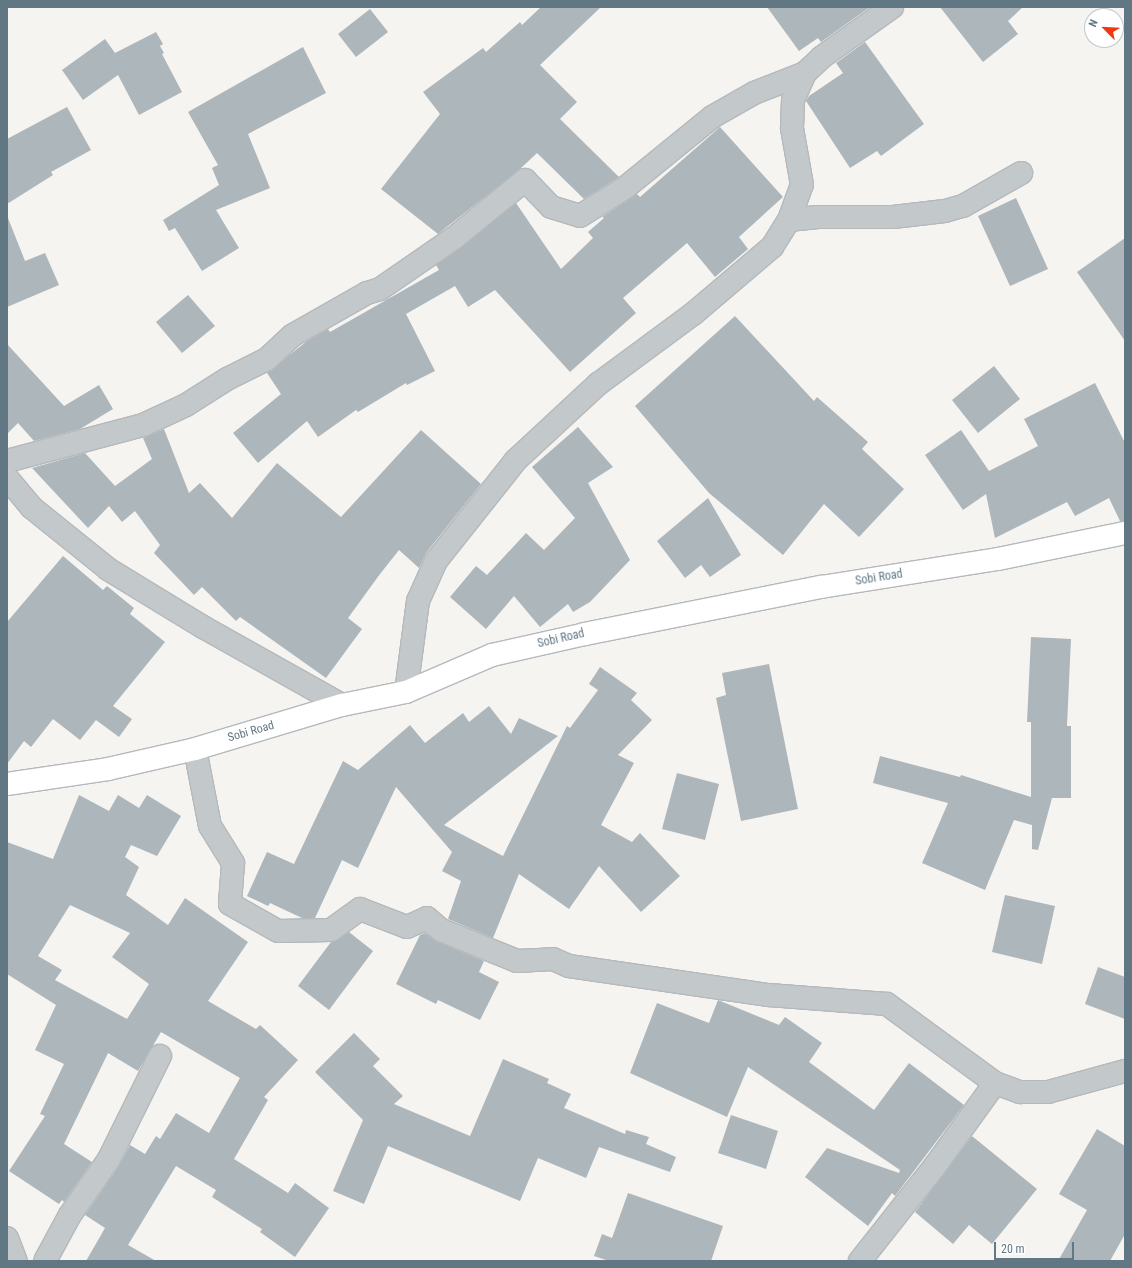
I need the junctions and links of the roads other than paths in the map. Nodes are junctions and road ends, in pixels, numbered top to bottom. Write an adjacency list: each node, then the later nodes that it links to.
1 (892, 7): 2 (street)
2 (805, 73): 4 (street); 5 (street)
3 (1021, 173): 4 (street)
4 (789, 220): 8 (street)
5 (7, 461)
6 (7, 478): 9 (street)
7 (1125, 533): 8 (highway, Sobi Road)
8 (406, 692): 9 (highway, Sobi Road)
9 (342, 705): 10 (highway, Sobi Road)
10 (195, 749): 11 (highway, Sobi Road); 14 (street)
11 (7, 784)
12 (160, 1056): 17 (street)
13 (1125, 1071): 14 (street)
14 (995, 1083): 18 (street)
15 (7, 1238): 16 (street)
16 (16, 1261)
17 (45, 1261)
18 (860, 1261)

